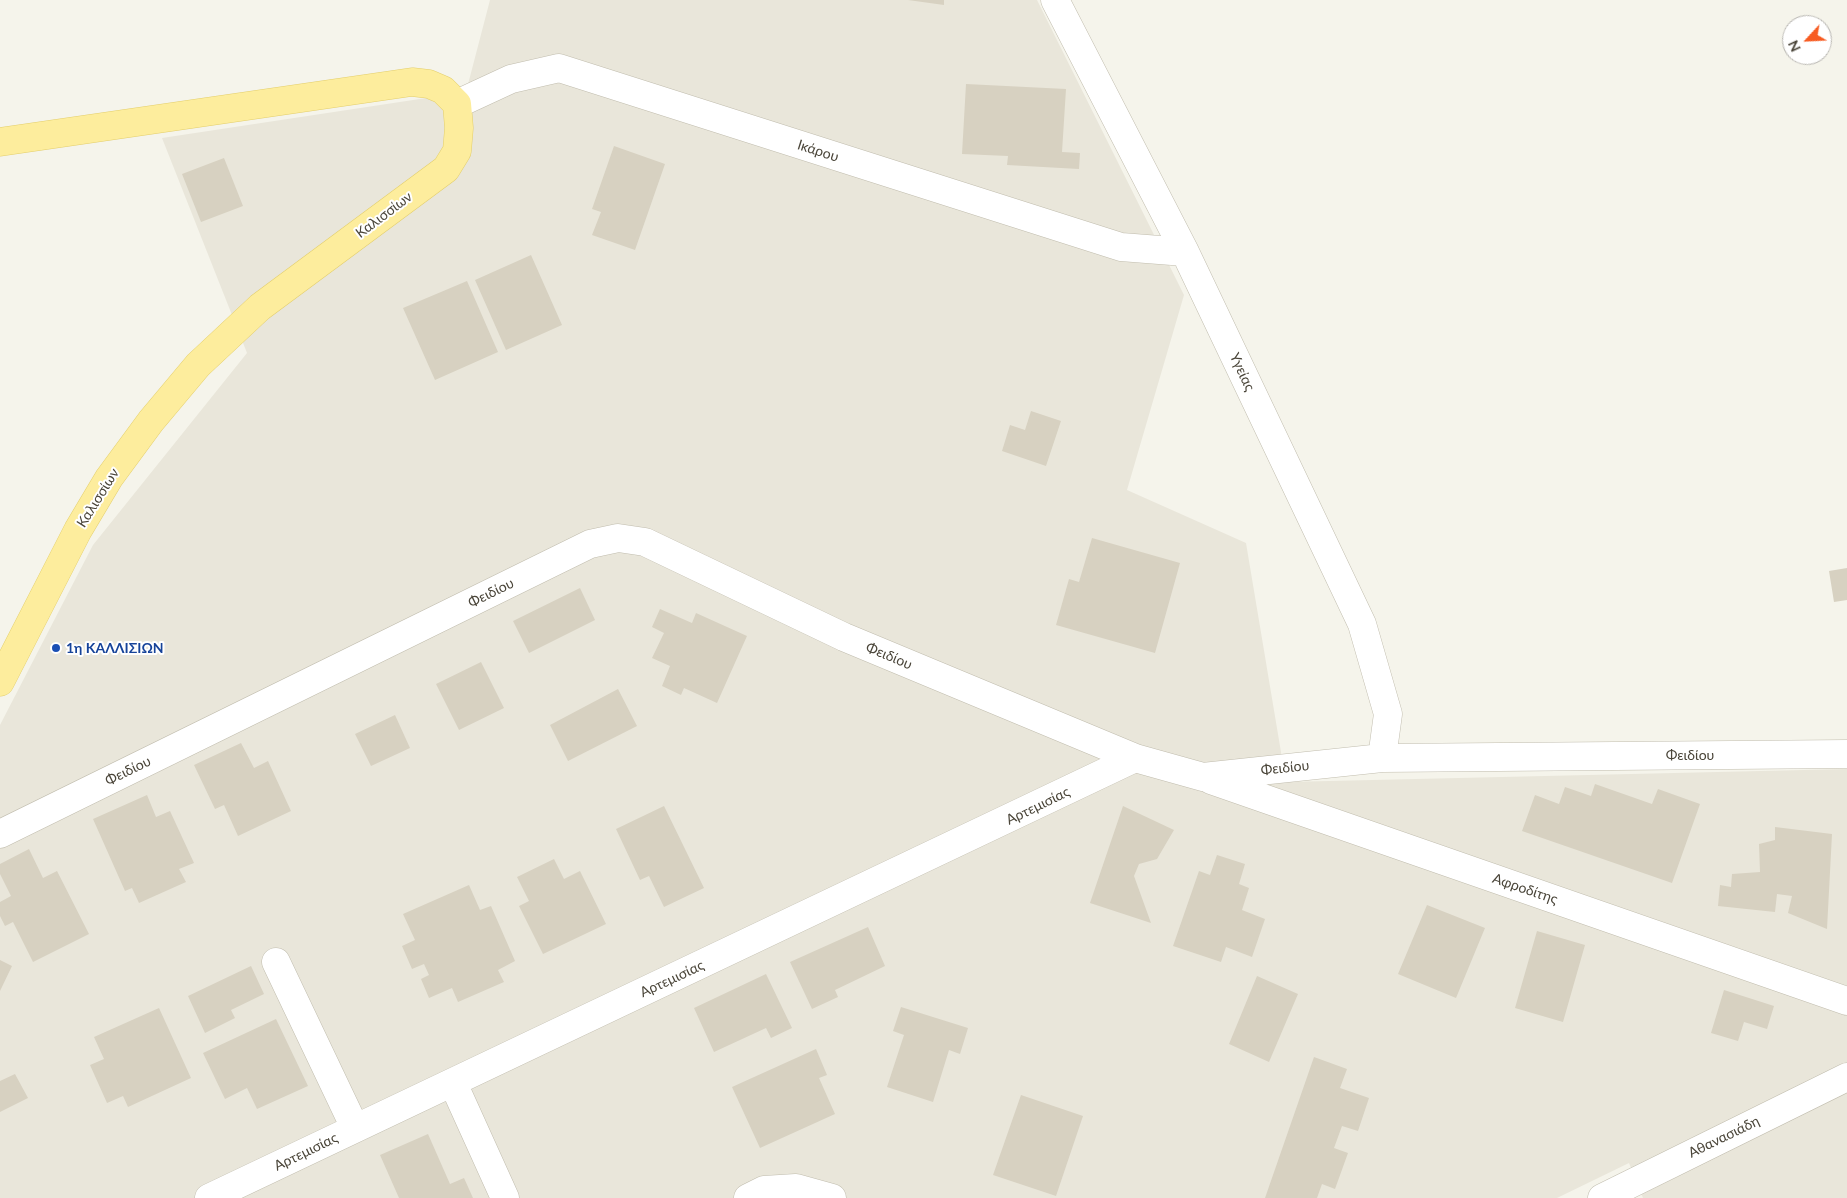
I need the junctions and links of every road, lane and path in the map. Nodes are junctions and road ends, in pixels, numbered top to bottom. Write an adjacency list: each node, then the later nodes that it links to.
1 (1055, 0): 4 (street, Υγείας)
2 (457, 104): 3 (main road); 4 (street, Ικάρου); 5 (main road, Καλισσίων)
3 (0, 142)
4 (1185, 252): 8 (street, Υγείας)
5 (1, 678)
6 (1847, 754): 8 (street, Φειδίου)
7 (1135, 758): 9 (street, Φειδίου); 10 (street, Φειδίου); 14 (street, Αρτεμισίας)
8 (1382, 758): 9 (street, Φειδίου)
9 (1203, 777): 12 (street, Αφροδίτης)
10 (0, 834)
11 (276, 962): 15 (street)
12 (1847, 1001)
13 (1847, 1076): 20 (street, Αθανασιάδη)
14 (453, 1083): 15 (street, Αρτεμισίας); 17 (street)
15 (356, 1128): 16 (street, Αρτεμισίας)
16 (209, 1198)
17 (505, 1198)
18 (748, 1198): 19 (street)
19 (832, 1198)
20 (1602, 1198)

